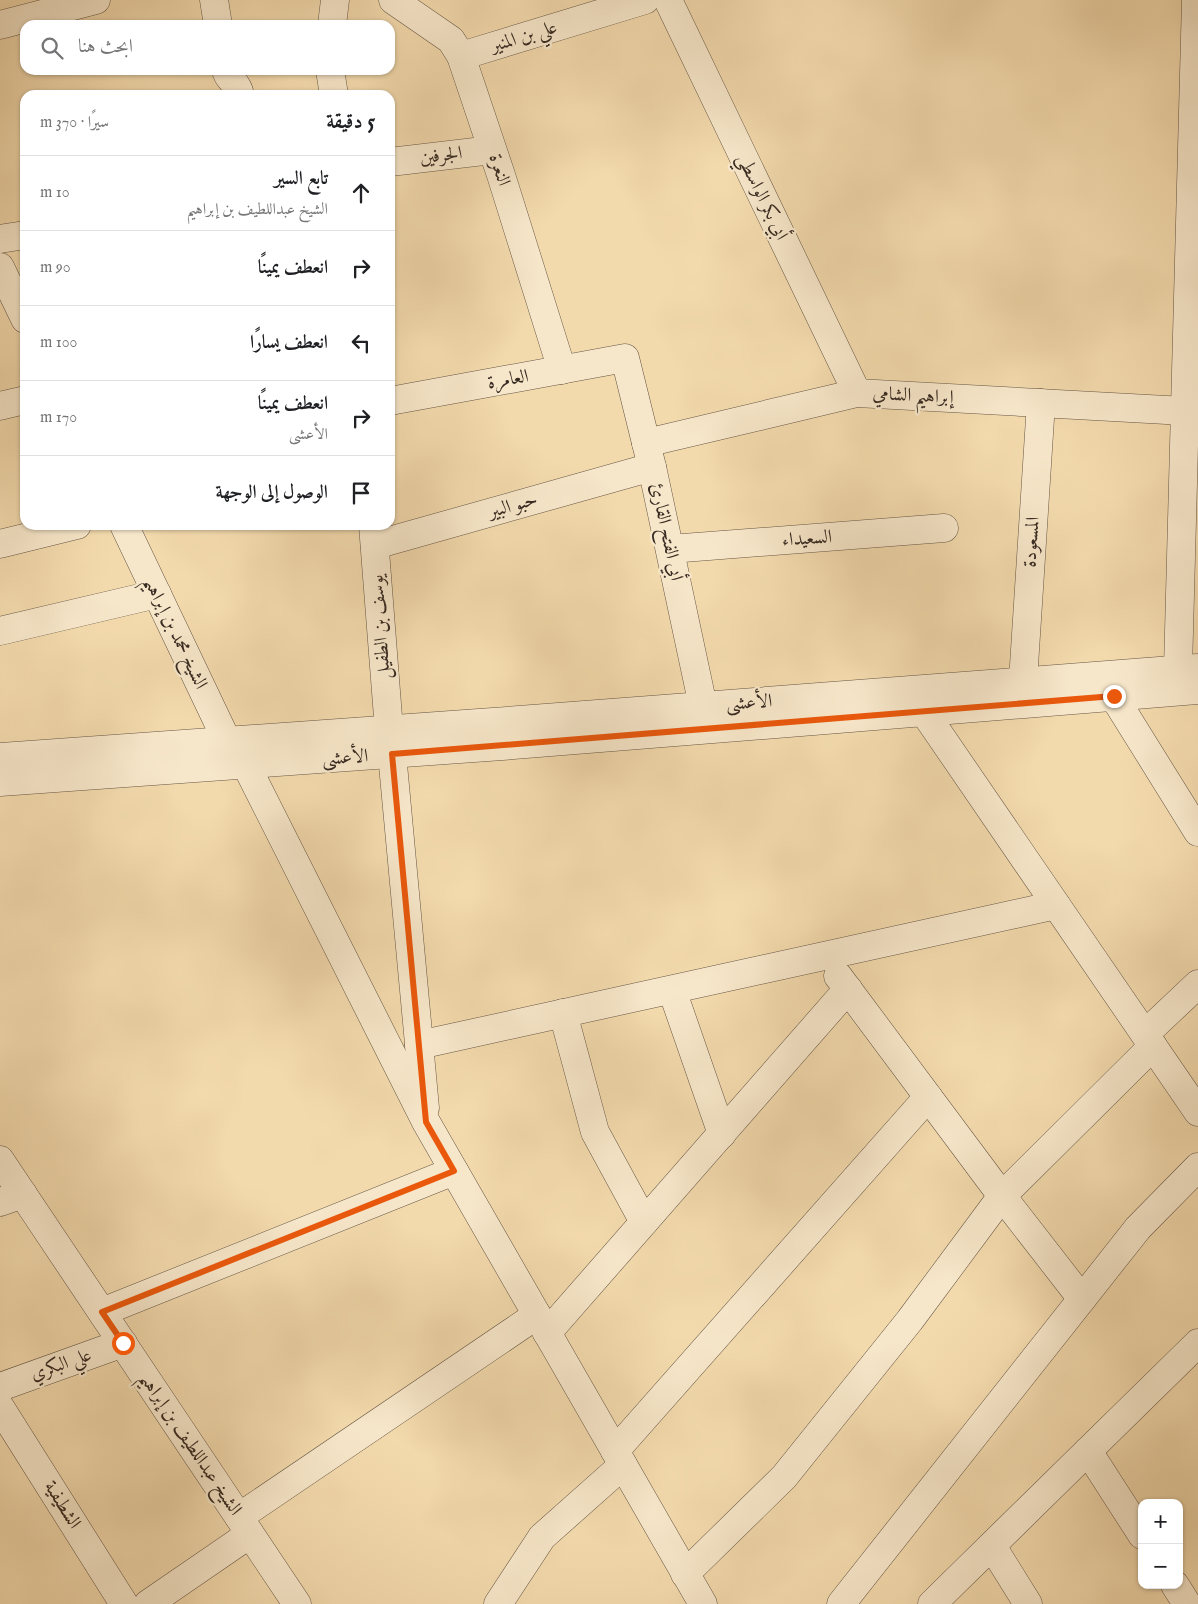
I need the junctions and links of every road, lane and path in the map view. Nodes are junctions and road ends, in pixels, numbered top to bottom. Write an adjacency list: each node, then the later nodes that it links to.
1 (96, 0): 10 (street)
2 (214, 0): 8 (street)
3 (335, 0): 9 (street)
4 (393, 0): 11 (street, النعرة)
5 (645, 0): 11 (street, علي بن المنير)
6 (668, 0): 25 (street, أبي بكر الواسطي)
7 (1196, 0): 18 (street)
8 (217, 20)
9 (333, 20)
10 (0, 25)
11 (461, 56): 16 (street, النعرة)
12 (227, 75): 14 (street)
13 (331, 75): 15 (street)
14 (239, 90)
15 (333, 90)
16 (492, 150): 17 (street, الجرفين); 24 (street, النعرة)
17 (395, 161)
18 (1195, 169): 30 (street)
19 (20, 236): 20 (street)
20 (0, 239)
21 (0, 267): 22 (street)
22 (20, 309)
23 (625, 358): 24 (street, العامرة); 31 (street, أبي الفتح القارئ)
24 (562, 370): 26 (street, العامرة)
25 (857, 393): 28 (street, إبراهيم الشامي); 31 (street, إبراهيم الشامي)
26 (395, 400)
27 (20, 401): 29 (street)
28 (1041, 403): 30 (street, إبراهيم الشامي); 43 (street, المسعودة)
29 (0, 406)
30 (1185, 411): 42 (street)
31 (649, 455): 33 (street, حبو البير); 39 (street, أبي الفتح القارئ)
32 (944, 528): 39 (street, السعيداء)
33 (395, 529)
34 (57, 530): 38 (street)
35 (126, 530): 40 (street, الشيخ محمد بن إبراهيم)
36 (391, 530): 37 (street, حبو البير)
37 (374, 535): 49 (street, يوسف بن الطفيل)
38 (0, 544)
39 (670, 549): 46 (street, أبي الفتح القارئ)
40 (157, 594): 41 (street); 48 (street, الشيخ محمد بن إبراهيم)
41 (0, 631)
42 (1188, 668): 43 (street, الأعشى)
43 (1024, 681): 46 (street, الأعشى)
44 (1198, 690): 45 (street, الأعشى)
45 (1114, 696): 47 (street, الأعشى); 53 (street)
46 (703, 706): 49 (street, الأعشى)
47 (924, 712): 49 (street, الأعشى); 54 (street)
48 (227, 741): 49 (street, الأعشى); 50 (street, الأعشى)
49 (391, 742): 51 (street, الأعشى); 61 (street, يوسف بن الطفيل)
50 (0, 757)
51 (246, 765): 52 (street, الأعشى); 64 (street)
52 (0, 782)
53 (1198, 832)
54 (1056, 905): 55 (street); 60 (street)
55 (824, 956): 57 (street); 58 (street)
56 (1198, 984): 60 (street)
57 (848, 989): 62 (street); 65 (street)
58 (672, 990): 59 (street); 65 (street)
59 (563, 1014): 61 (street); 71 (street)
60 (1149, 1040): 63 (street); 69 (street)
61 (419, 1045): 64 (street, يوسف بن الطفيل)
62 (928, 1098): 69 (street); 80 (street)
63 (1198, 1112)
64 (426, 1122): 68 (street)
65 (722, 1134): 71 (street)
66 (0, 1160): 70 (street, الشيخ عبداللطيف بن إبراهيم)
67 (1198, 1167): 72 (street)
68 (454, 1171): 73 (street); 74 (street)
69 (1002, 1196): 72 (street); 85 (street)
70 (12, 1198): 73 (street, الشيخ عبداللطيف بن إبراهيم)
71 (644, 1222): 74 (street)
72 (1082, 1299): 90 (street)
73 (102, 1312): 75 (street, الشيخ عبداللطيف بن إبراهيم)
74 (542, 1324): 80 (street); 81 (street)
75 (123, 1343): 77 (street, علي البكري); 81 (street, الشيخ عبداللطيف بن إبراهيم)
76 (1197, 1348): 79 (street)
77 (0, 1387)
78 (0, 1407): 86 (street, الشطيفية)
79 (1088, 1451): 82 (street); 83 (street)
80 (619, 1458): 85 (street); 89 (street)
81 (245, 1526): 87 (street); 88 (street, الشيخ عبداللطيف بن إبراهيم)
82 (1138, 1529)
83 (992, 1546): 91 (street); 92 (street)
84 (1178, 1589): 93 (street)
85 (689, 1592)
86 (124, 1604)
87 (148, 1604)
88 (297, 1604)
89 (498, 1604)
90 (841, 1604)
91 (932, 1604)
92 (1028, 1604)
93 (1187, 1604)

